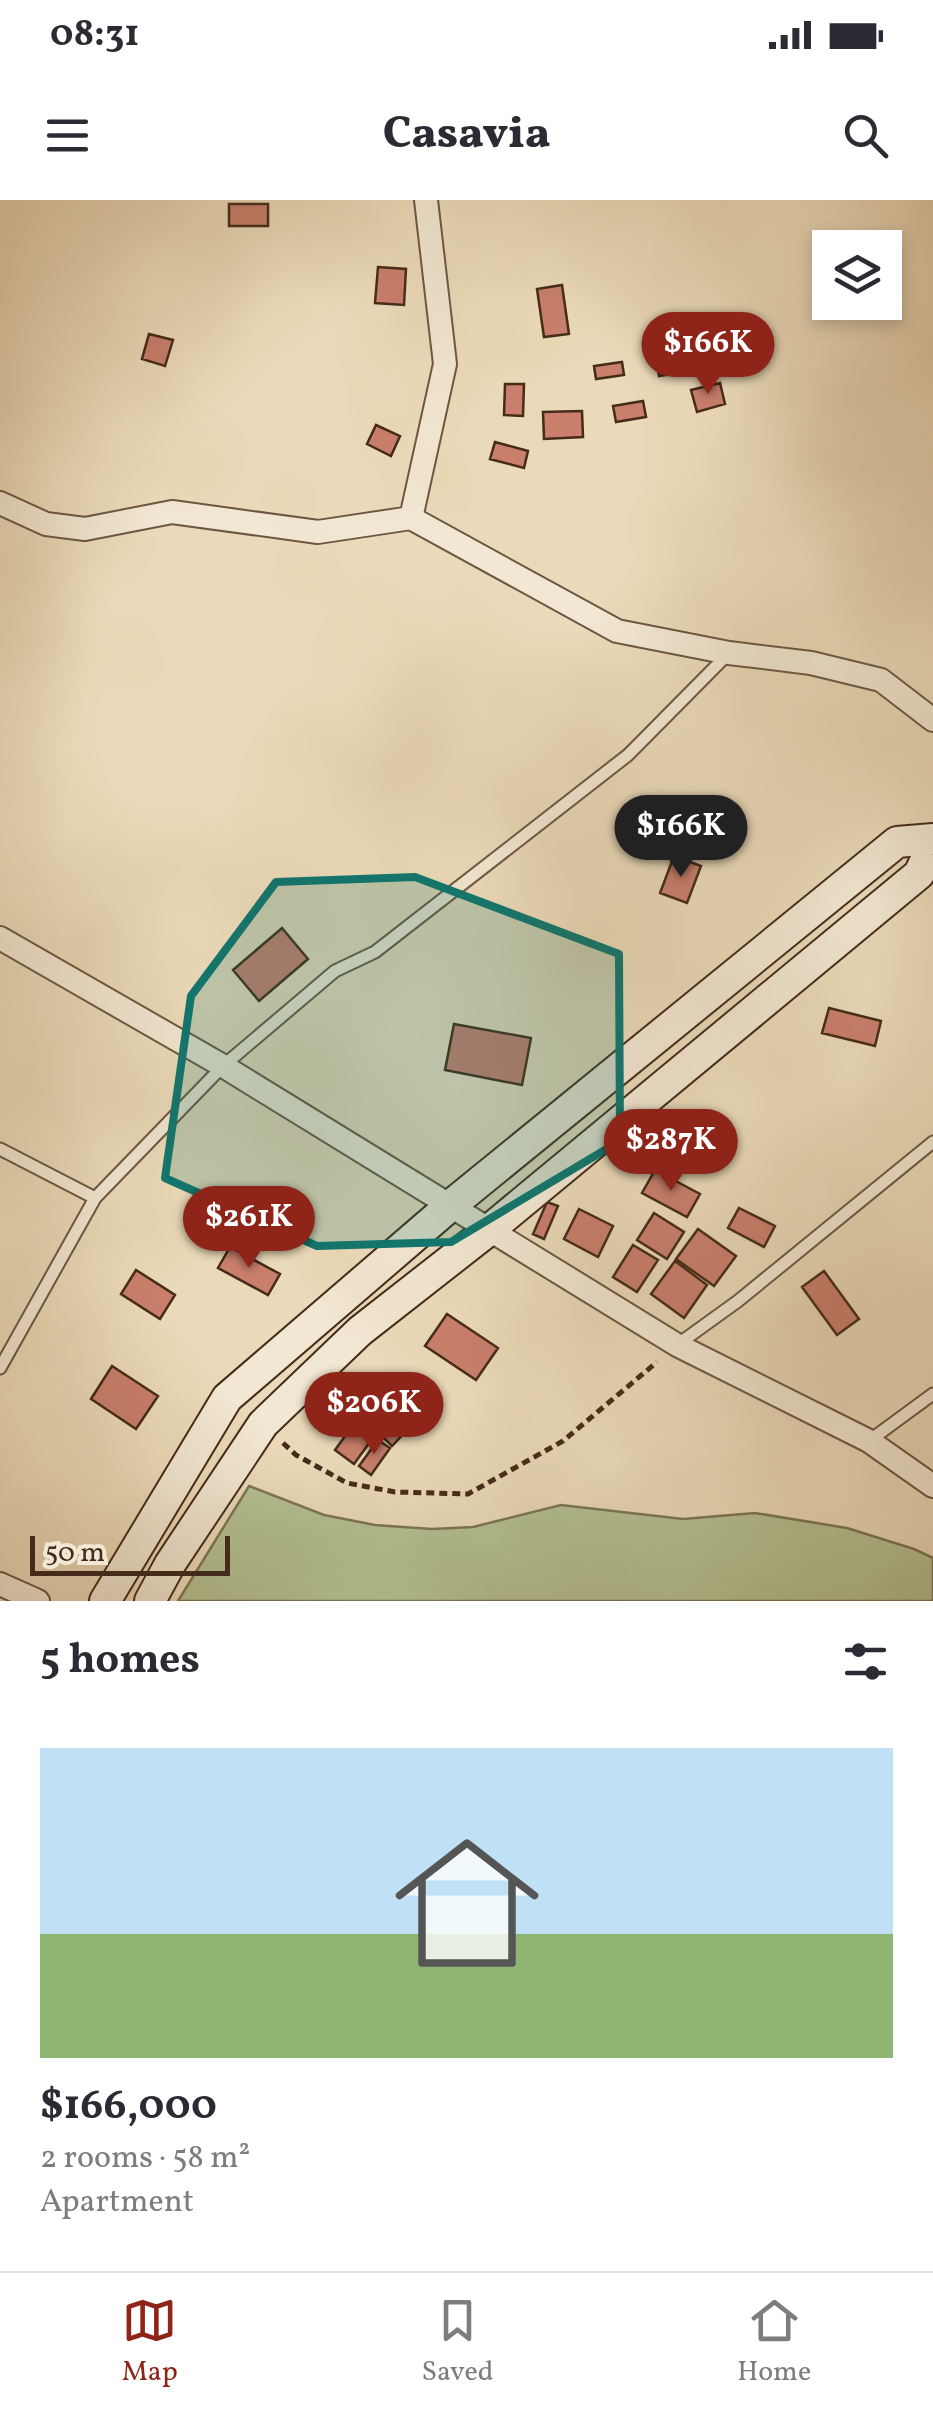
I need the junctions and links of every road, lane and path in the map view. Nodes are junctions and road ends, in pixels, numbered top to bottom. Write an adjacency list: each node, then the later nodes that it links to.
1 (426, 200): 3 (street)
2 (0, 502): 3 (street)
3 (411, 518): 4 (street)
4 (730, 653): 5 (street); 8 (lane)
5 (933, 720)
6 (933, 842): 12 (main road); 13 (main road)
7 (0, 938): 8 (street)
8 (223, 1066): 11 (lane); 12 (street)
9 (933, 1142): 14 (lane)
10 (0, 1149): 11 (lane)
11 (95, 1198): 15 (lane)
12 (450, 1206): 13 (street); 22 (main road)
13 (489, 1230): 14 (street); 17 (main road)
14 (677, 1344): 17 (path); 18 (street)
15 (0, 1368)
16 (933, 1394): 18 (lane)
17 (263, 1424): 23 (main road)
18 (869, 1441): 19 (street)
19 (933, 1486)
20 (0, 1584): 21 (street)
21 (38, 1601)
22 (105, 1601)
23 (150, 1601)

